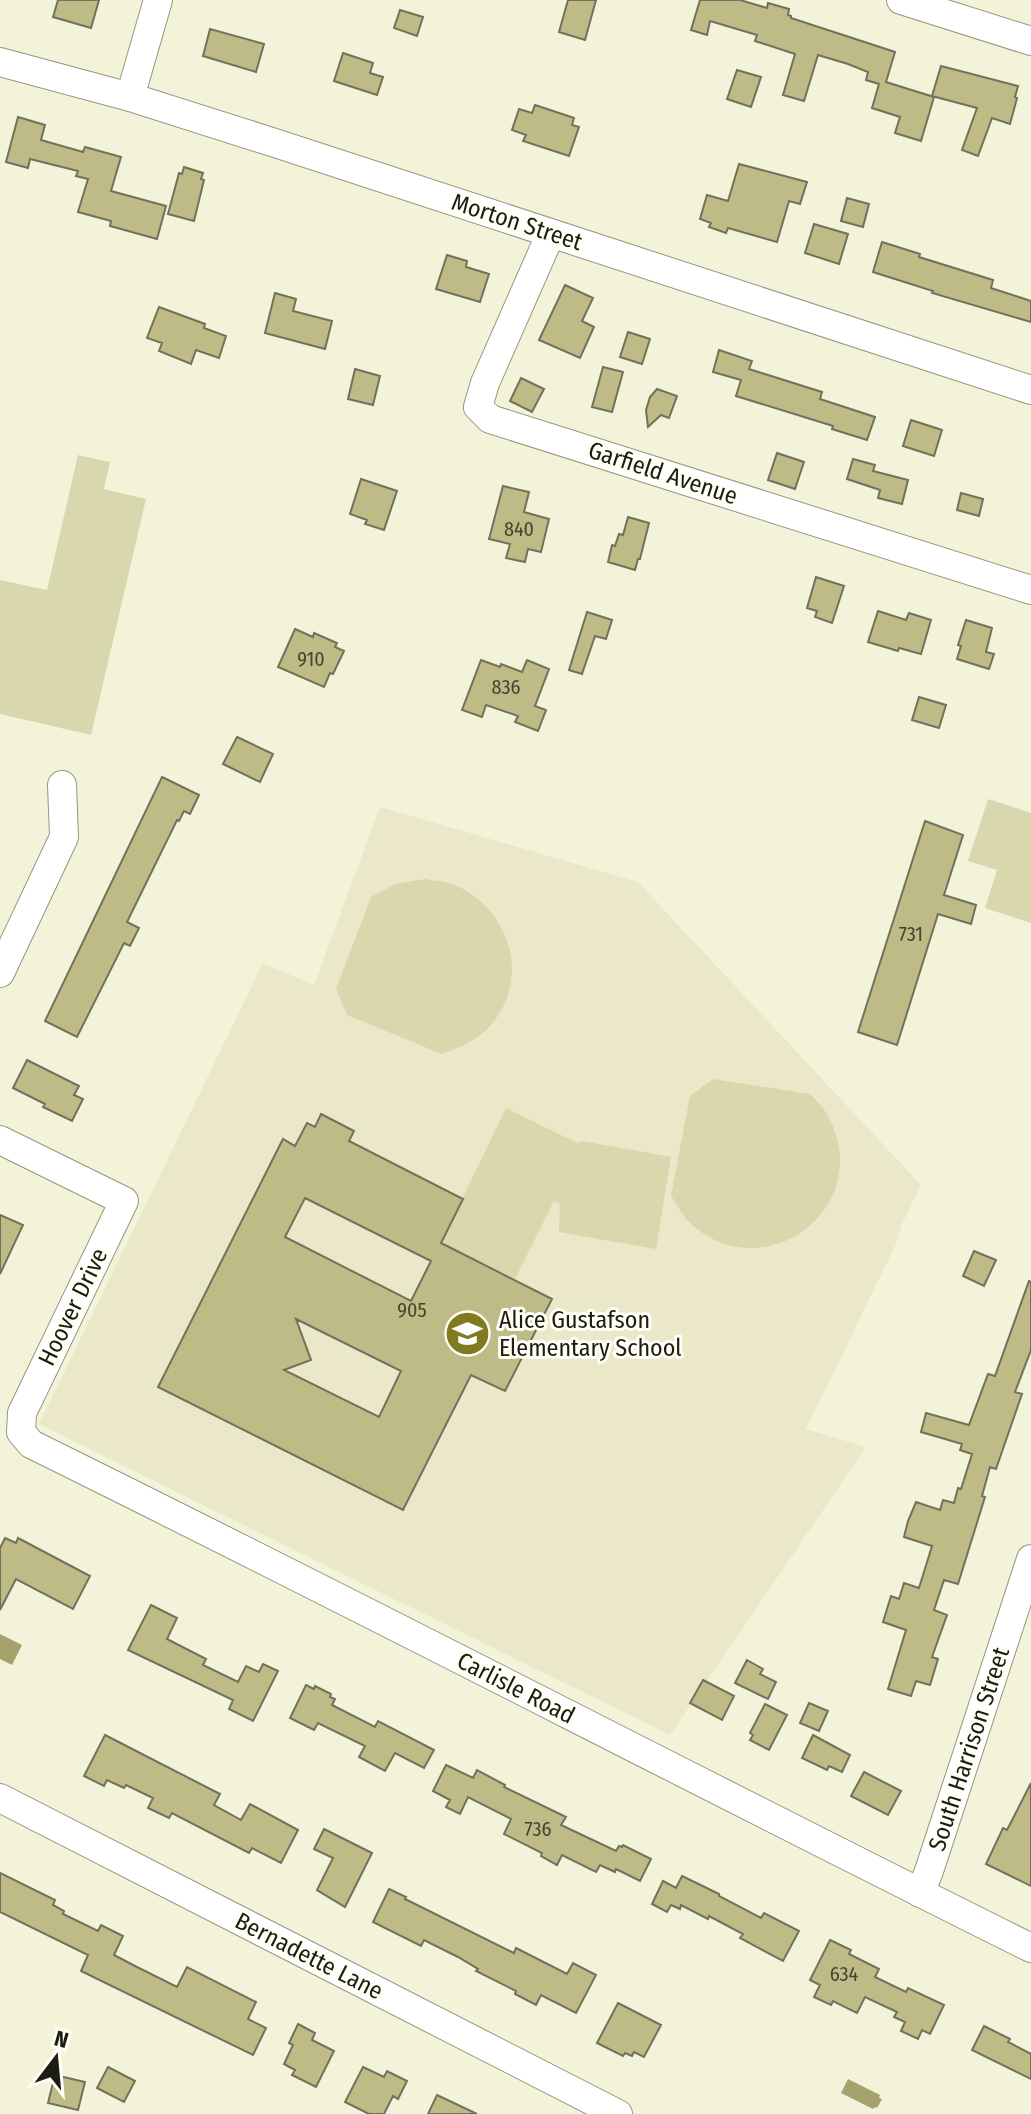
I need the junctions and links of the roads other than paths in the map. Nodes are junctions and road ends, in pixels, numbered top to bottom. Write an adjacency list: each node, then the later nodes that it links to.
1 (158, 0): 5 (street)
2 (901, 0): 3 (street)
3 (1031, 41)
4 (0, 62): 5 (street, Morton Street)
5 (130, 97): 6 (street, Morton Street)
6 (551, 233): 7 (street, Morton Street); 8 (street, Garfield Avenue)
7 (1031, 390)
8 (1031, 590)
9 (62, 785): 10 (street)
10 (0, 973)
11 (0, 1140): 12 (street, Hoover Drive)
12 (22, 1413): 15 (street, Carlisle Road)
13 (1031, 1559): 15 (street, South Harrison Street)
14 (0, 1798): 17 (street, Bernadette Lane)
15 (920, 1893): 16 (street, Carlisle Road)
16 (1031, 1948)
17 (565, 2102): 18 (street, Bernadette Lane)
18 (618, 2114)

